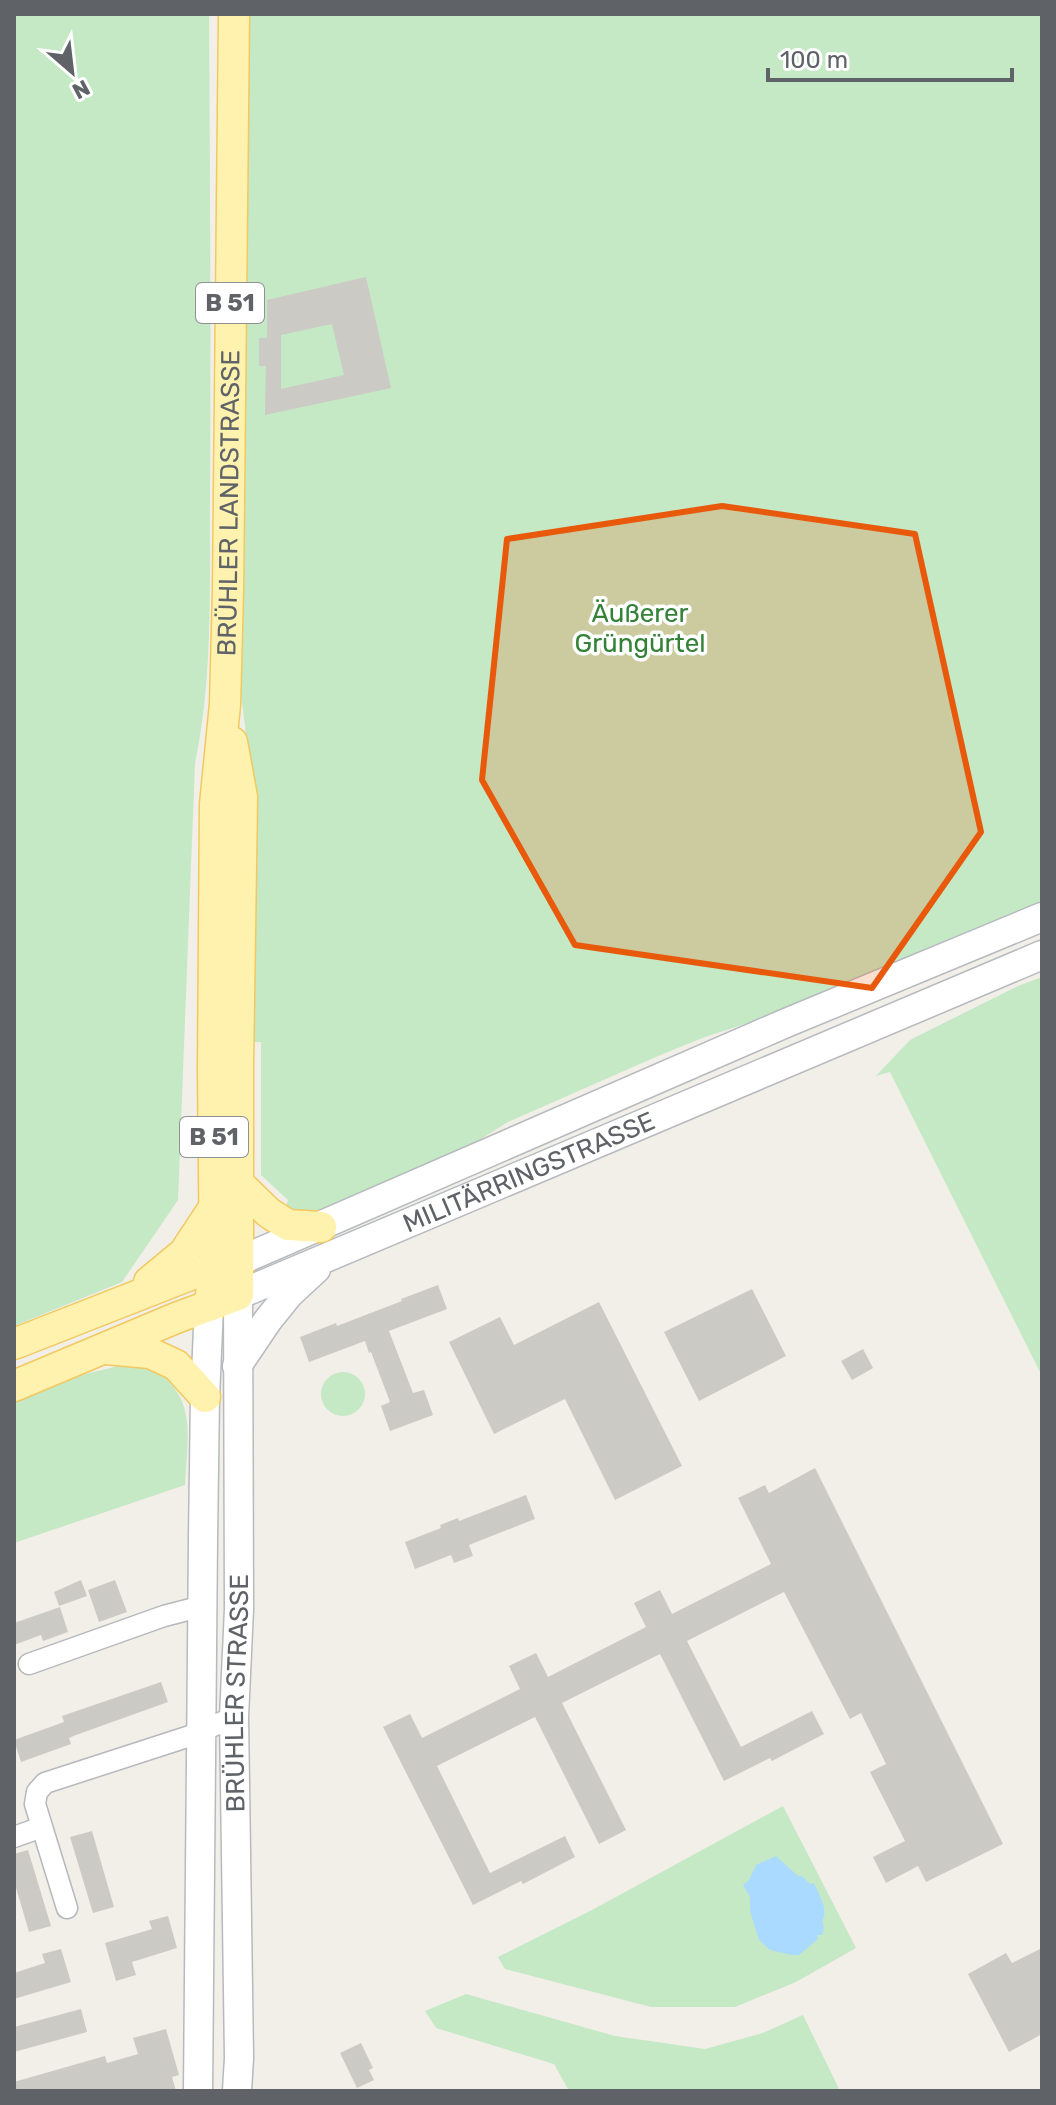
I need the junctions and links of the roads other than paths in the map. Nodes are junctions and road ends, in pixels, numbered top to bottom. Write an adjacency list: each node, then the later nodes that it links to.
1 (234, 14): 2 (main road, BRÜHLER LANDSTRASSE / B 51)
2 (225, 704): 5 (main road, BRÜHLER LANDSTRASSE / B 51); 6 (main road, BRÜHLER LANDSTRASSE / B 51)
3 (1042, 917): 7 (main road, MILITÄRRINGSTRASSE)
4 (1042, 955): 7 (main road, MILITÄRRINGSTRASSE)
5 (239, 1184): 7 (main road, B 51); 8 (main road, BRÜHLER LANDSTRASSE / B 51)
6 (215, 1206): 8 (main road, BRÜHLER LANDSTRASSE / B 51); 10 (main road)
7 (326, 1241): 8 (main road, MILITÄRRINGSTRASSE); 9 (main road, MILITÄRRINGSTRASSE); 14 (main road)
8 (226, 1266): 9 (main road, BRÜHLER LANDSTRASSE / B 51); 10 (main road, MILITÄRRINGSTRASSE); 11 (main road, BRÜHLER LANDSTRASSE / B 51)
9 (238, 1295): 11 (main road, MILITÄRRINGSTRASSE); 14 (main road, BRÜHLER STRASSE)
10 (128, 1300): 12 (main road, MILITÄRRINGSTRASSE)
11 (209, 1306): 13 (main road, MILITÄRRINGSTRASSE); 16 (main road, BRÜHLER STRASSE)
12 (14, 1344)
13 (104, 1349): 15 (main road, MILITÄRRINGSTRASSE); 16 (main road)
14 (237, 1366): 18 (main road, BRÜHLER STRASSE)
15 (14, 1386)
16 (205, 1397): 17 (main road, BRÜHLER STRASSE)
17 (203, 1608): 18 (main road); 19 (street, BRÜHLER STRASSE); 21 (main road, BRÜHLER STRASSE)
18 (239, 1609): 20 (main road, BRÜHLER STRASSE)
19 (29, 1664)
20 (234, 1717): 21 (street); 26 (main road, BRÜHLER STRASSE)
21 (201, 1730): 22 (street); 25 (main road, BRÜHLER STRASSE)
22 (42, 1827): 23 (street); 24 (street)
23 (14, 1837)
24 (67, 1908)
25 (198, 2091)
26 (237, 2091)

